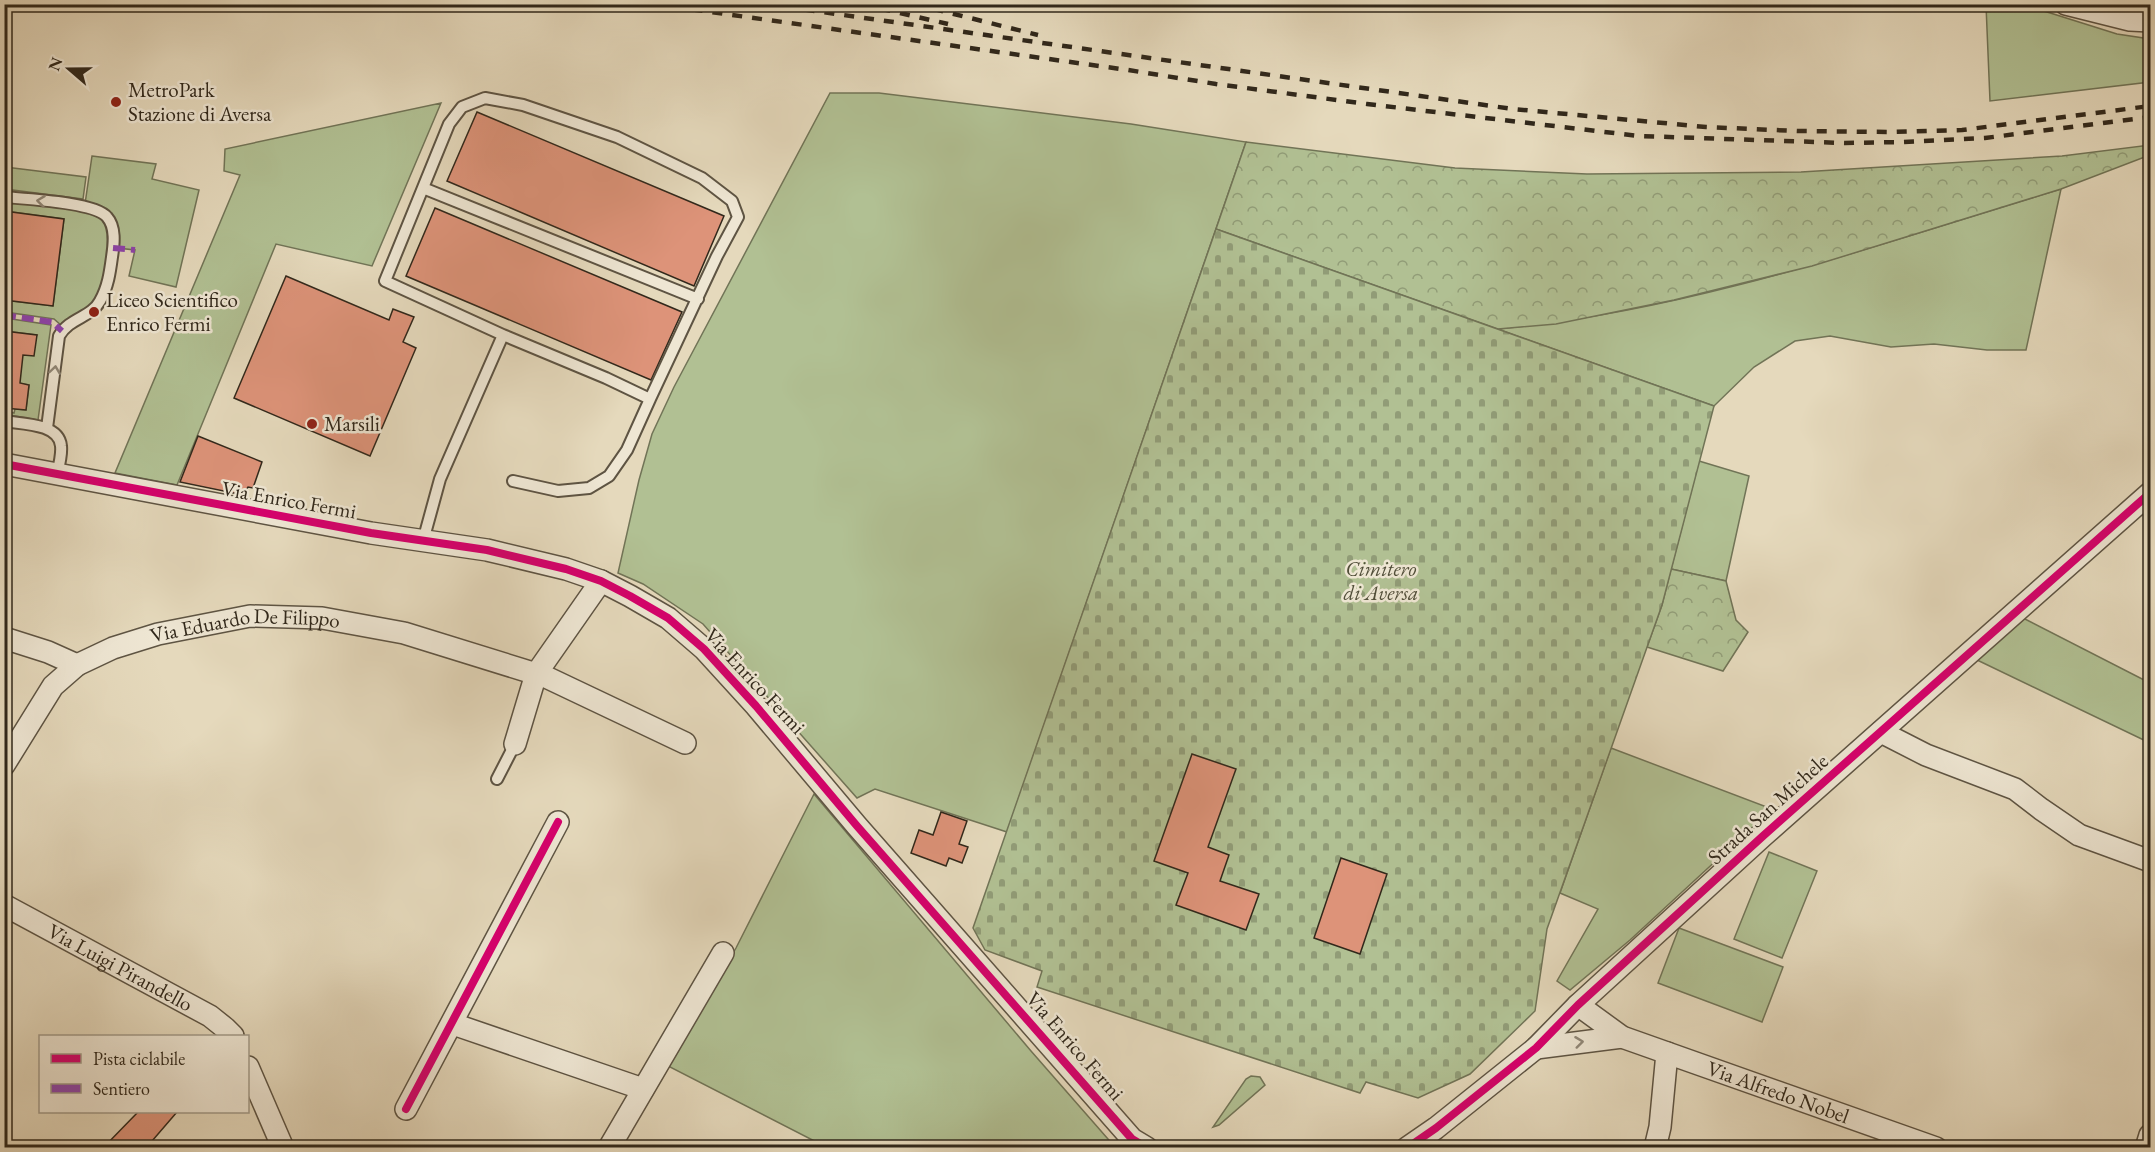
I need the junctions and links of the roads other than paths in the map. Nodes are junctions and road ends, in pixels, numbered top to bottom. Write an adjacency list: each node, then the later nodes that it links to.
1 (2066, 4): 2 (street)
2 (2151, 21)
3 (423, 188): 5 (lane); 5 (lane); 6 (lane)
4 (4, 196): 9 (lane, one-way to 4)
5 (698, 299): 7 (lane)
6 (503, 335): 7 (lane); 14 (lane)
7 (650, 399): 12 (lane)
8 (4, 422): 9 (lane)
9 (47, 428): 11 (lane)
10 (4, 464): 11 (street, Via Enrico Fermi)
11 (57, 474): 14 (street, Via Enrico Fermi)
12 (513, 481)
13 (2151, 493): 19 (street, Strada San Michele)
14 (423, 541): 15 (street, Via Enrico Fermi)
15 (601, 581): 18 (street); 40 (street, Via Enrico Fermi)
16 (4, 638): 17 (street)
17 (77, 665): 18 (street, Via Eduardo De Filippo); 22 (street, Via Eduardo De Filippo)
18 (536, 674): 20 (street, Via Eduardo De Filippo); 21 (street)
19 (1881, 732): 25 (street); 28 (street, Strada San Michele)
20 (685, 743)
21 (515, 744): 23 (lane)
22 (4, 765)
23 (496, 779)
24 (558, 822): 29 (street)
25 (2151, 861)
26 (4, 905): 30 (street, Via Luigi Pirandello)
27 (723, 953): 35 (street)
28 (1578, 1005): 31 (street, Via Alfredo Nobel); 32 (street, Strada San Michele)
29 (453, 1024): 35 (street); 36 (street)
30 (232, 1035)
31 (1622, 1037): 32 (street, Via Alfredo Nobel, one-way to 31); 33 (street, Via Alfredo Nobel)
32 (1536, 1048): 41 (street, Strada San Michele)
33 (1667, 1053): 42 (street); 43 (street, Via Alfredo Nobel)
34 (249, 1069): 38 (street)
35 (643, 1089): 39 (street)
36 (406, 1109)
37 (2151, 1135): 44 (street)
38 (284, 1148)
39 (609, 1148)
40 (1148, 1148)
41 (1407, 1148)
42 (1655, 1148)
43 (1936, 1148)
44 (2146, 1148)

